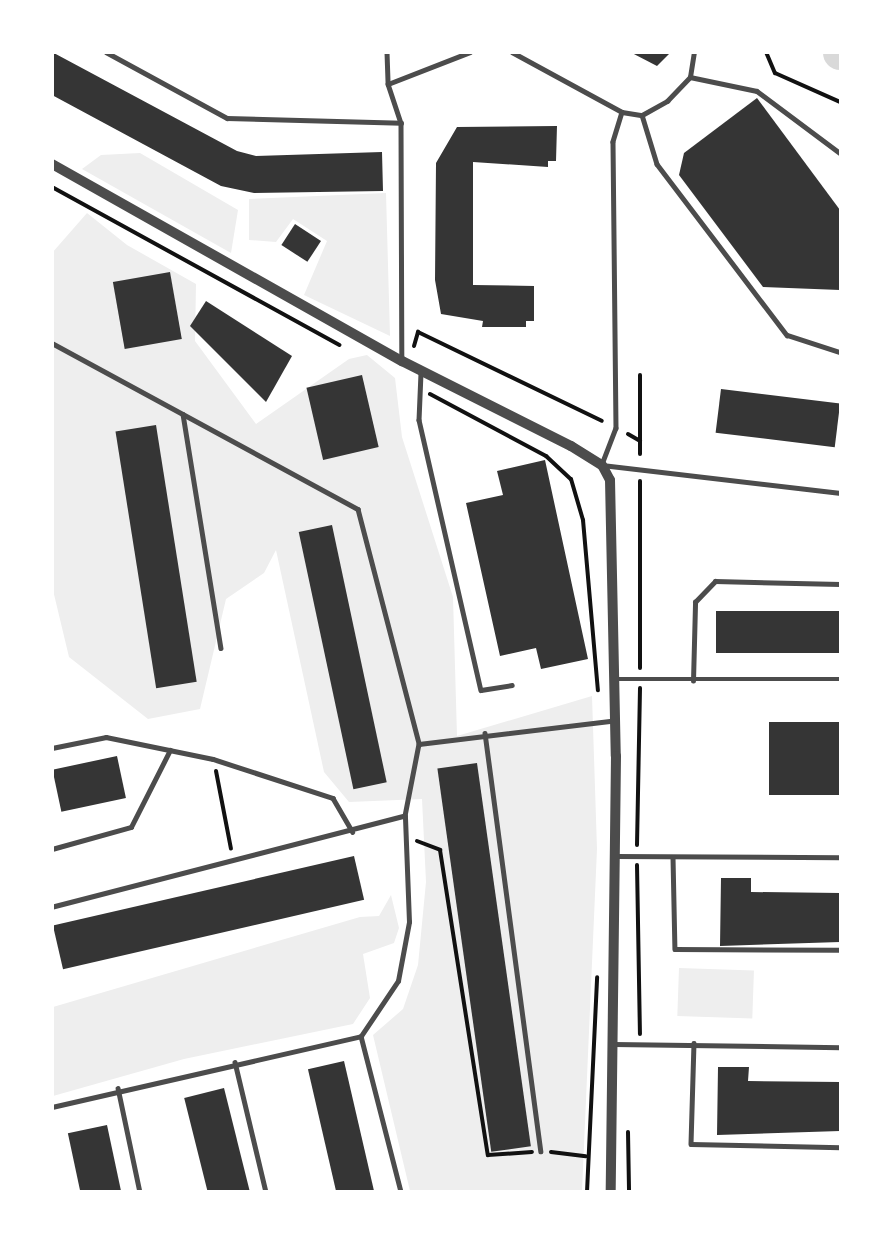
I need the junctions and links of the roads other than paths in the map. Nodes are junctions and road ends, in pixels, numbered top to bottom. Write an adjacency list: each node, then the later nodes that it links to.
1 (105, 52): 10 (lane)
2 (387, 52): 7 (lane)
3 (470, 52): 7 (lane)
4 (512, 52): 8 (lane)
5 (694, 52): 6 (lane)
6 (690, 77): 9 (lane); 11 (lane)
7 (388, 84): 10 (lane)
8 (622, 112): 9 (lane); 18 (lane)
9 (642, 115): 14 (lane)
10 (402, 123): 15 (lane)
11 (840, 153)
12 (52, 164): 15 (street)
13 (52, 343): 17 (lane)
14 (840, 352)
15 (402, 361): 16 (street)
16 (421, 370): 18 (street); 25 (lane)
17 (183, 414): 21 (lane); 28 (lane)
18 (602, 465): 19 (lane); 22 (street)
19 (840, 493)
20 (840, 584): 24 (lane)
21 (221, 648)
22 (615, 679): 24 (lane); 26 (street)
23 (840, 679): 24 (lane)
24 (693, 681)
25 (512, 685)
26 (616, 720): 27 (lane); 34 (street)
27 (485, 734): 28 (lane); 47 (lane)
28 (419, 744): 31 (lane)
29 (52, 748): 30 (lane)
30 (170, 750): 32 (lane); 33 (lane)
31 (405, 816): 32 (lane); 39 (lane)
32 (353, 832): 37 (lane)
33 (52, 849)
34 (614, 856): 35 (lane); 41 (street)
35 (673, 856): 36 (lane); 38 (lane)
36 (840, 857)
37 (52, 907)
38 (840, 950)
39 (361, 1036): 43 (lane); 50 (lane)
40 (694, 1043): 41 (lane); 42 (lane); 46 (lane)
41 (612, 1044): 51 (street)
42 (840, 1047)
43 (235, 1062): 44 (lane); 49 (lane)
44 (118, 1088): 45 (lane); 48 (lane)
45 (52, 1107)
46 (840, 1147)
47 (541, 1151)
48 (140, 1191)
49 (266, 1191)
50 (401, 1191)
51 (611, 1191)

